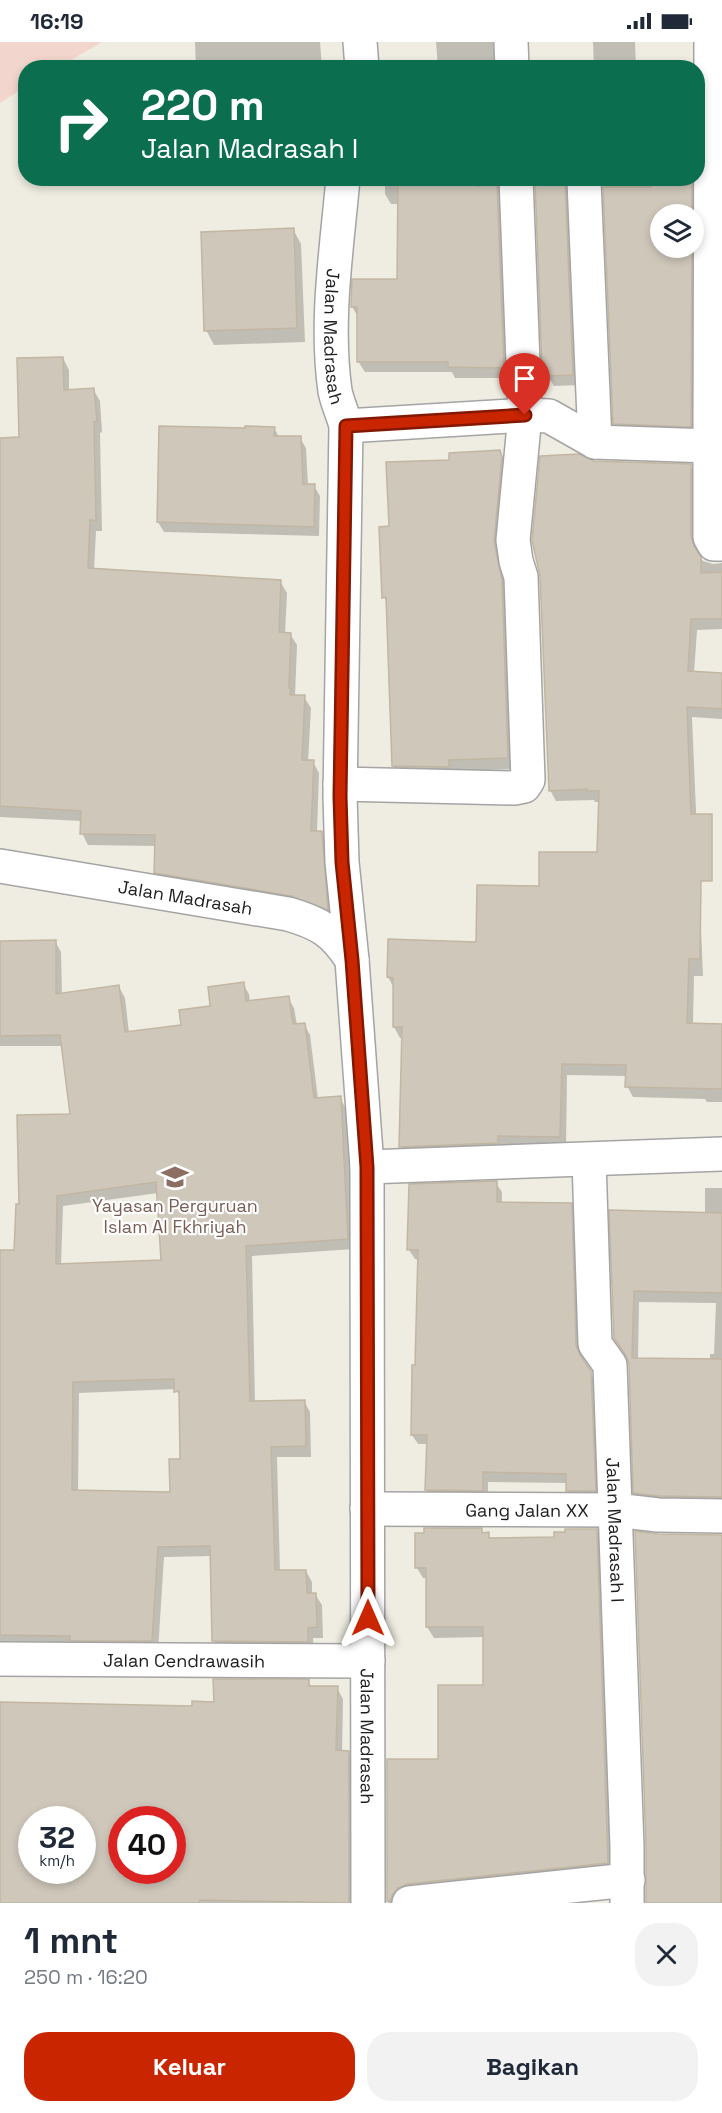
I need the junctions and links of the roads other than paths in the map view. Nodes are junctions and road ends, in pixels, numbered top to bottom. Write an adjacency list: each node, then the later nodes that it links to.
1 (360, 42): 4 (street)
2 (511, 42): 5 (street)
3 (715, 56): 12 (street)
4 (361, 60)
5 (512, 60)
6 (342, 186): 10 (street, Jalan Madrasah)
7 (516, 186): 9 (street)
8 (584, 186): 11 (street)
9 (525, 415): 10 (street); 11 (street); 14 (street)
10 (346, 426): 14 (street, Jalan Madrasah)
11 (595, 442): 12 (street)
12 (710, 446): 13 (street)
13 (722, 544)
14 (340, 784): 16 (street, Jalan Madrasah)
15 (0, 866): 16 (street, Jalan Madrasah)
16 (352, 960): 19 (street, Jalan Madrasah)
17 (722, 1154): 18 (street)
18 (589, 1160): 19 (street); 21 (street, Jalan Madrasah I)
19 (367, 1167): 20 (street, Jalan Madrasah)
20 (368, 1509): 21 (street, Gang Jalan XX); 24 (street, Jalan Madrasah)
21 (615, 1510): 22 (street, Gang Jalan XX); 25 (street, Jalan Madrasah I)
22 (722, 1516)
23 (0, 1659): 24 (street, Jalan Cendrawasih)
24 (368, 1661): 26 (street, Jalan Madrasah)
25 (628, 1891): 27 (street)
26 (368, 1903)
27 (409, 1903)

